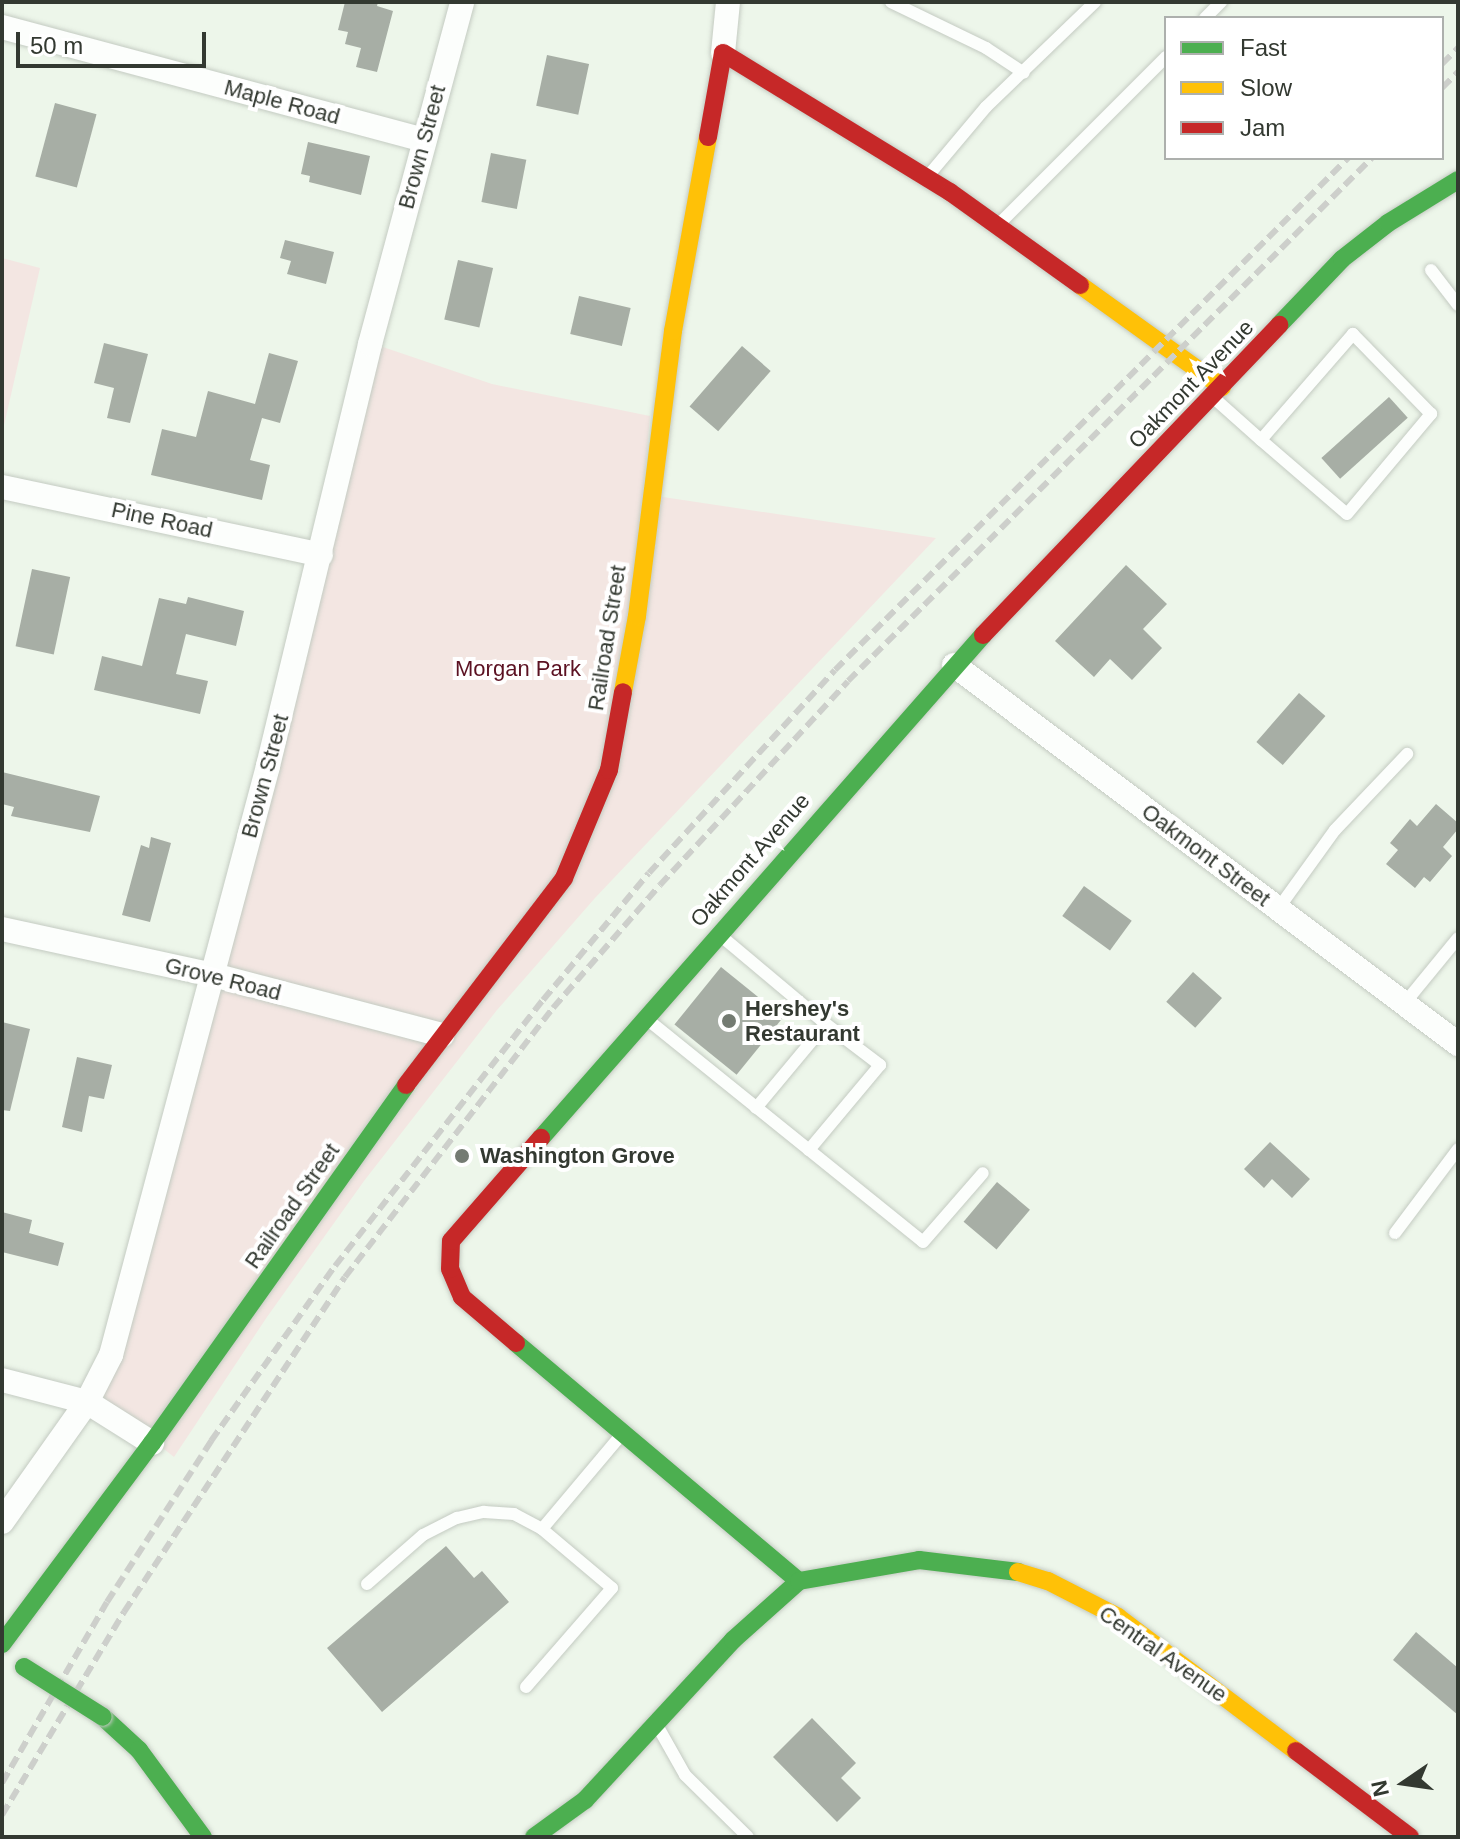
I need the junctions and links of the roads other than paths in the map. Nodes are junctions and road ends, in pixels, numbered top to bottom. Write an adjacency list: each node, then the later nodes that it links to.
1 (462, 2): 9 (street, Brown Street)
2 (728, 2): 6 (street)
3 (891, 2): 8 (lane)
4 (1095, 2): 8 (lane)
5 (2, 27): 9 (street, Maple Road)
6 (723, 53): 10 (street); 29 (street, Railroad Street)
7 (1164, 59): 12 (lane)
8 (1024, 73): 10 (lane)
9 (423, 140): 18 (street, Brown Street)
10 (927, 178): 12 (street)
11 (1458, 180): 15 (street, Oakmont Avenue)
12 (998, 225): 15 (street)
13 (1431, 270): 14 (lane)
14 (1458, 305)
15 (1217, 392): 16 (lane); 19 (street, Oakmont Avenue)
16 (1261, 440): 16 (lane)
17 (2, 487): 18 (street, Pine Road)
18 (321, 555): 25 (street, Brown Street)
19 (954, 665): 21 (street, Oakmont Street); 23 (street, Oakmont Avenue)
20 (1407, 754): 21 (lane)
21 (1278, 909): 26 (street, Oakmont Street)
22 (2, 929): 25 (street, Grove Road)
23 (718, 933): 27 (street, Oakmont Avenue); 28 (lane)
24 (1458, 938): 26 (lane)
25 (213, 975): 29 (street, Grove Road); 37 (street, Brown Street)
26 (1404, 1004): 30 (street, Oakmont Street)
27 (643, 1017): 31 (lane); 38 (street, Oakmont Avenue)
28 (826, 1024): 31 (lane); 33 (lane)
29 (442, 1035): 39 (street, Railroad Street)
30 (1458, 1044)
31 (756, 1108): 33 (lane)
32 (1458, 1149): 35 (lane)
33 (809, 1150): 34 (lane)
34 (983, 1173)
35 (1395, 1233)
36 (2, 1380): 37 (street)
37 (87, 1402): 39 (street); 40 (street, Brown Street)
38 (624, 1432): 41 (lane); 42 (street, Oakmont Avenue)
39 (152, 1443): 44 (street, Railroad Street)
40 (2, 1522)
41 (542, 1529): 43 (lane); 46 (lane)
42 (799, 1581): 47 (street); 53 (street, Central Avenue)
43 (367, 1584)
44 (2, 1644)
45 (2, 1652): 49 (street, bridge)
46 (526, 1687)
47 (656, 1724): 48 (street); 52 (lane)
48 (585, 1800): 50 (street); 51 (street)
49 (204, 1836)
50 (534, 1837)
51 (564, 1837)
52 (748, 1837)
53 (1410, 1837)

